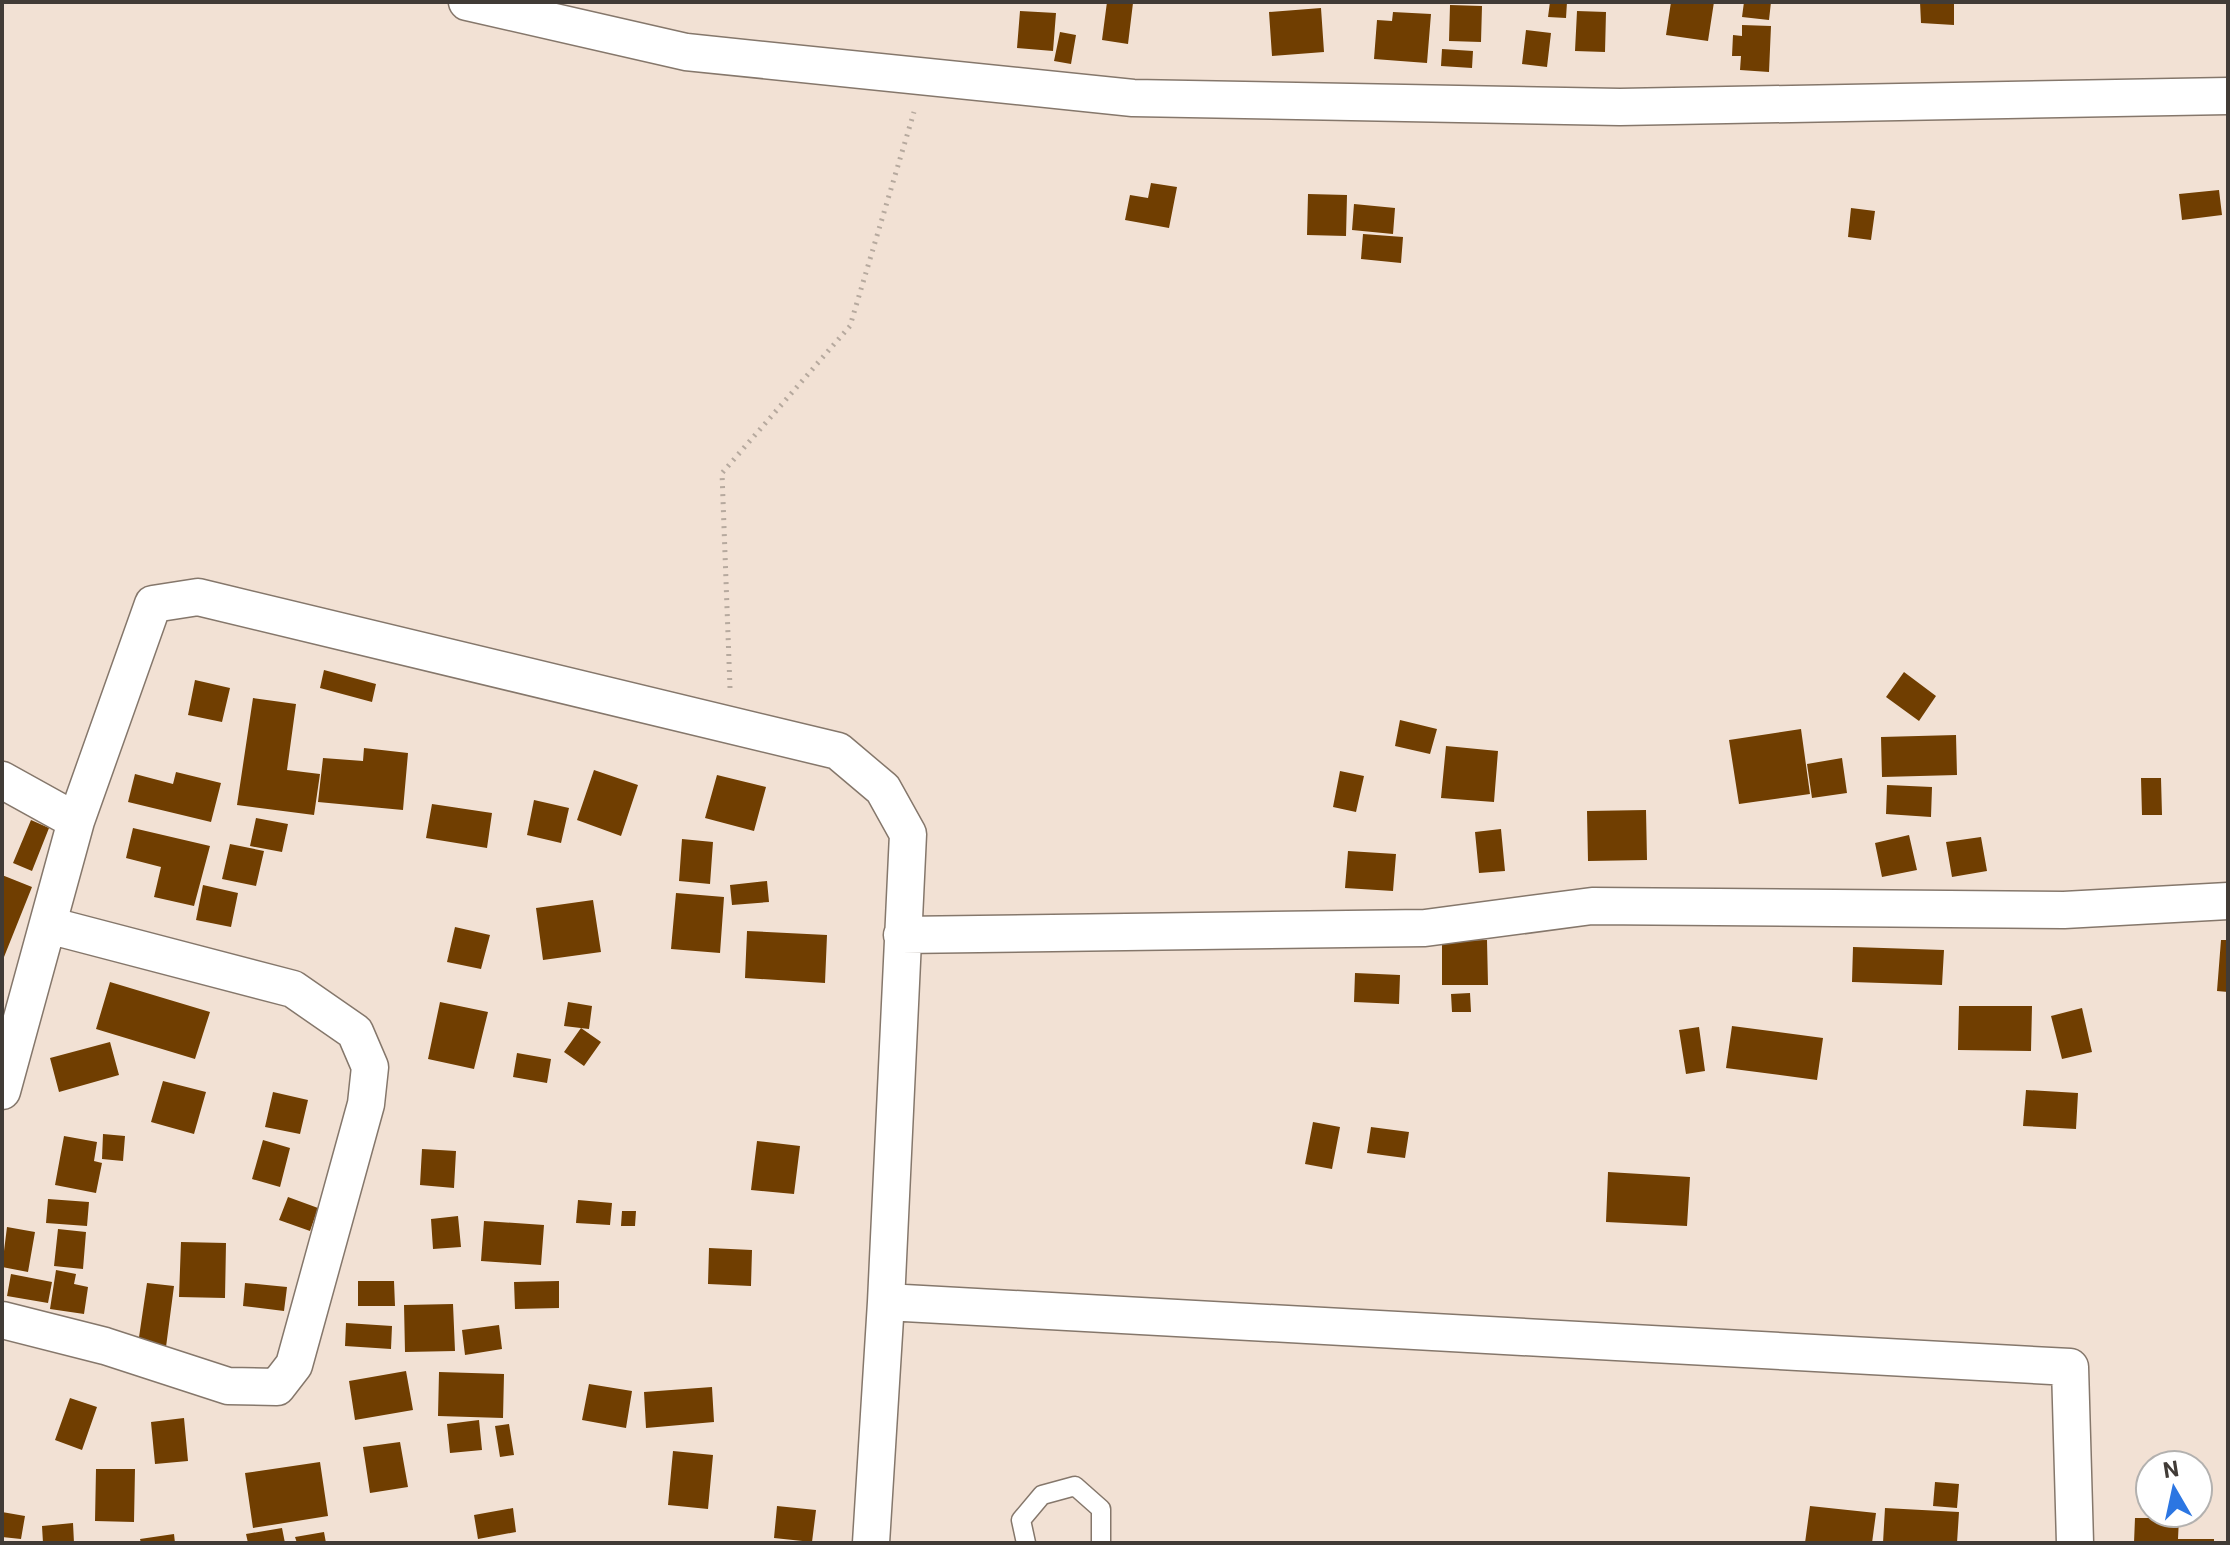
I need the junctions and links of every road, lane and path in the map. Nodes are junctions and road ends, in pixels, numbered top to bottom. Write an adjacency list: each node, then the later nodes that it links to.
1 (467, 2): 2 (street)
2 (925, 77): 3 (street); 4 (path)
3 (2228, 96)
4 (732, 725): 6 (street); 9 (street)
5 (2, 780): 6 (street)
6 (76, 821): 8 (street)
7 (2228, 901): 9 (street)
8 (48, 925): 10 (street); 12 (street)
9 (902, 935): 11 (street)
10 (2, 1091)
11 (886, 1302): 13 (street); 16 (street)
12 (2, 1320)
13 (871, 1543)
14 (1026, 1543): 15 (lane)
15 (1101, 1543)
16 (2075, 1543)

